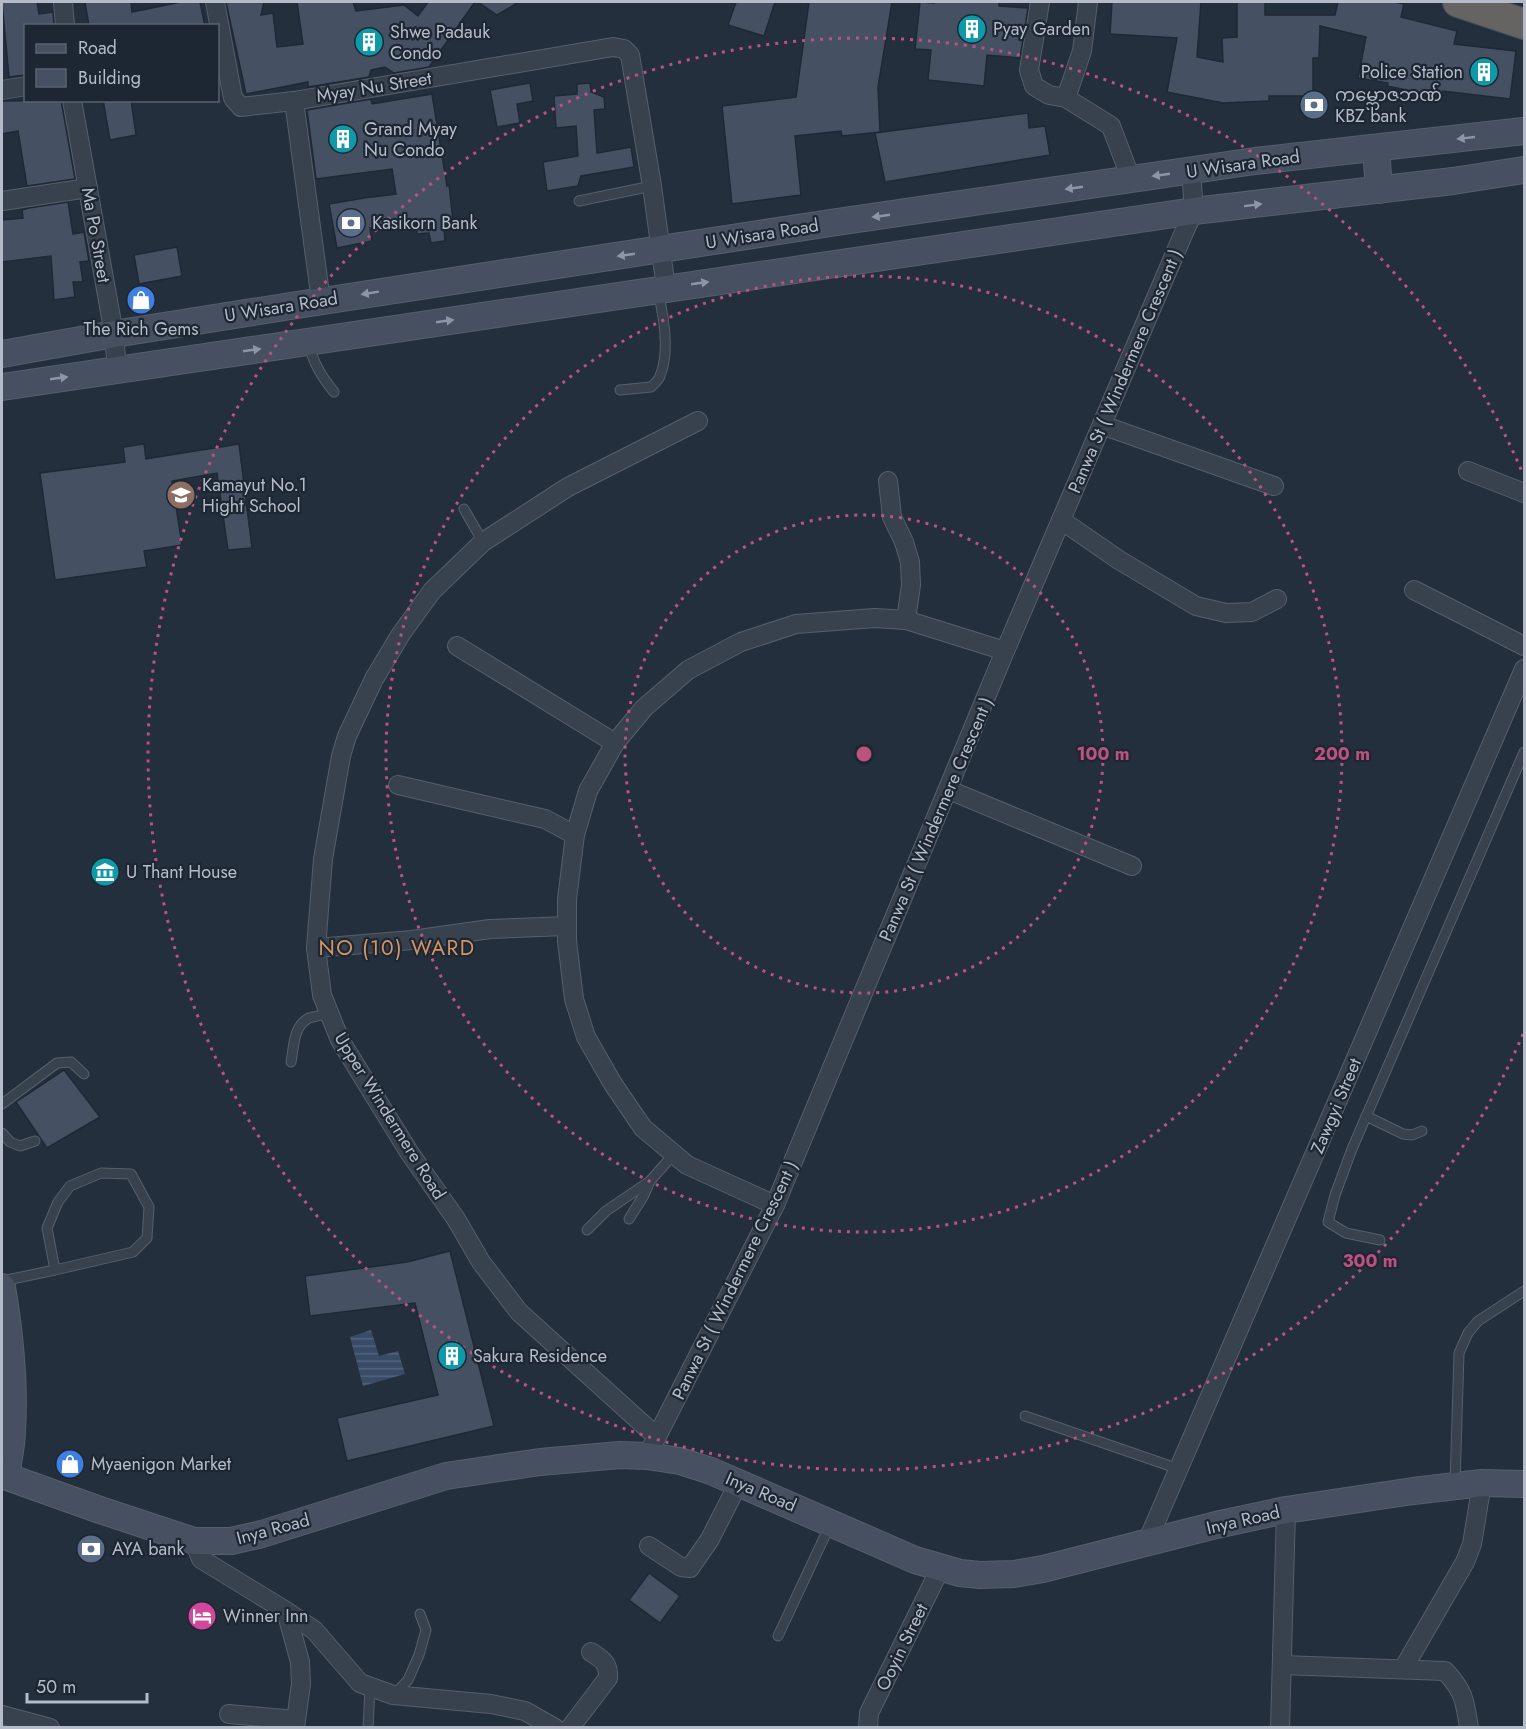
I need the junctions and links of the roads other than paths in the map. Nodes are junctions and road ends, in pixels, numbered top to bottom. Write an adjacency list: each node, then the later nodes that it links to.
1 (63, 2): 6 (street)
2 (215, 2): 7 (street, Myay Nu Street)
3 (1040, 2): 12 (street)
4 (1088, 2): 12 (street)
5 (1458, 2): 8 (highway)
6 (65, 24)
7 (217, 24)
8 (1524, 24)
9 (220, 53): 13 (street, Myay Nu Street)
10 (24, 86): 11 (street)
11 (2, 90)
12 (1066, 98): 19 (street)
13 (294, 101): 20 (street, Myay Nu Street); 33 (street)
14 (72, 102): 21 (street, Ma Po Street)
15 (1524, 131): 16 (main road, U Wisara Road, one-way to 16)
16 (1376, 148): 18 (main road, U Wisara Road); 22 (main road)
17 (1524, 170): 22 (main road, U Wisara Road)
18 (1191, 171): 19 (main road, U Wisara Road, one-way to 19); 26 (street, Panwa St ( Windermere Crescent ))
19 (1131, 179): 23 (main road, U Wisara Road, one-way to 23)
20 (652, 186): 25 (lane); 29 (street, Myay Nu Street)
21 (88, 188): 24 (street); 35 (street, Ma Po Street)
22 (1379, 190): 26 (main road, U Wisara Road, one-way to 22)
23 (1007, 197): 27 (main road, U Wisara Road, one-way to 27); 28 (main road)
24 (2, 201)
25 (579, 201)
26 (1194, 212): 28 (main road, U Wisara Road); 43 (street, Panwa St ( Windermere Crescent ))
27 (837, 222): 29 (main road, U Wisara Road); 30 (main road)
28 (1013, 238): 30 (main road, U Wisara Road)
29 (661, 249): 31 (main road, U Wisara Road, one-way to 31); 32 (street, Myay Nu Street)
30 (842, 263): 32 (main road, U Wisara Road, one-way to 30)
31 (469, 278): 33 (main road, U Wisara Road, one-way to 33); 34 (main road)
32 (662, 289): 34 (main road, U Wisara Road); 40 (lane)
33 (309, 303): 35 (main road, U Wisara Road); 36 (main road)
34 (475, 317): 36 (main road, U Wisara Road, one-way to 34)
35 (114, 334): 37 (main road, U Wisara Road); 38 (street, Ma Po Street)
36 (306, 342): 38 (main road, U Wisara Road, one-way to 36); 41 (lane)
37 (2, 354)
38 (117, 370): 39 (main road, U Wisara Road, one-way to 38)
39 (2, 387)
40 (620, 390)
41 (334, 392)
42 (698, 421): 50 (street, Upper Windermere Road)
43 (1102, 425): 46 (street); 49 (street, Panwa St ( Windermere Crescent ))
44 (1468, 471): 47 (street)
45 (888, 481): 53 (street)
46 (1274, 486)
47 (1524, 493)
48 (464, 509): 50 (lane)
49 (1061, 520): 52 (street); 56 (street, Panwa St ( Windermere Crescent ))
50 (483, 542): 65 (street, Upper Windermere Road)
51 (1414, 590): 55 (street)
52 (1277, 599)
53 (906, 620): 56 (street); 58 (street)
54 (457, 646): 58 (street)
55 (1524, 646)
56 (1005, 651): 61 (street, Panwa St ( Windermere Crescent ))
57 (1524, 669): 86 (street, Zawgyi Street)
58 (615, 743): 62 (street)
59 (1524, 752): 70 (lane)
60 (398, 785): 62 (street)
61 (949, 789): 63 (street); 76 (street, Panwa St ( Windermere Crescent ))
62 (575, 835): 64 (street)
63 (1131, 866)
64 (567, 926): 65 (street); 74 (street)
65 (316, 948): 66 (street, Upper Windermere Road)
66 (329, 1014): 67 (lane); 85 (street, Upper Windermere Road)
67 (291, 1062)
68 (84, 1074): 69 (lane)
69 (2, 1104)
70 (1366, 1116): 71 (lane); 79 (lane)
71 (1422, 1131)
72 (2, 1133): 73 (lane)
73 (34, 1141)
74 (673, 1155): 75 (lane); 76 (street)
75 (650, 1181): 77 (lane); 78 (lane)
76 (775, 1205): 85 (street, Panwa St ( Windermere Crescent ))
77 (629, 1219)
78 (587, 1230)
79 (1380, 1240)
80 (54, 1270): 80 (lane); 81 (lane)
81 (2, 1281)
82 (2, 1287): 87 (main road)
83 (1524, 1291): 91 (lane)
84 (1025, 1416): 86 (lane)
85 (652, 1446): 88 (main road, Inya Road); 94 (main road, Inya Road)
86 (1179, 1469): 95 (street, Zawgyi Street)
87 (4, 1475): 94 (main road, Inya Road)
88 (739, 1482): 93 (main road, Inya Road); 96 (street)
89 (1482, 1483): 90 (main road, Inya Road); 91 (main road, Inya Road); 103 (street)
90 (1524, 1484)
91 (1455, 1486): 92 (main road, Inya Road)
92 (1286, 1510): 95 (main road, Inya Road); 102 (street)
93 (831, 1523): 97 (main road, Inya Road); 100 (lane)
94 (194, 1541): 98 (street)
95 (1147, 1542): 97 (main road, Inya Road)
96 (649, 1546)
97 (941, 1567): 113 (street, Ooyin Street)
98 (286, 1611): 104 (street); 108 (street)
99 (420, 1614): 105 (lane)
100 (778, 1636)
101 (591, 1652): 112 (street)
102 (1282, 1665): 103 (street); 114 (street)
103 (1403, 1669): 115 (street)
104 (370, 1687): 105 (street); 110 (lane)
105 (393, 1695): 111 (street)
106 (229, 1714): 108 (street)
107 (2, 1715): 109 (street)
108 (295, 1724)
109 (50, 1728)
110 (368, 1728)
111 (555, 1728)
112 (570, 1728)
113 (868, 1728)
114 (1281, 1728)
115 (1469, 1728)

